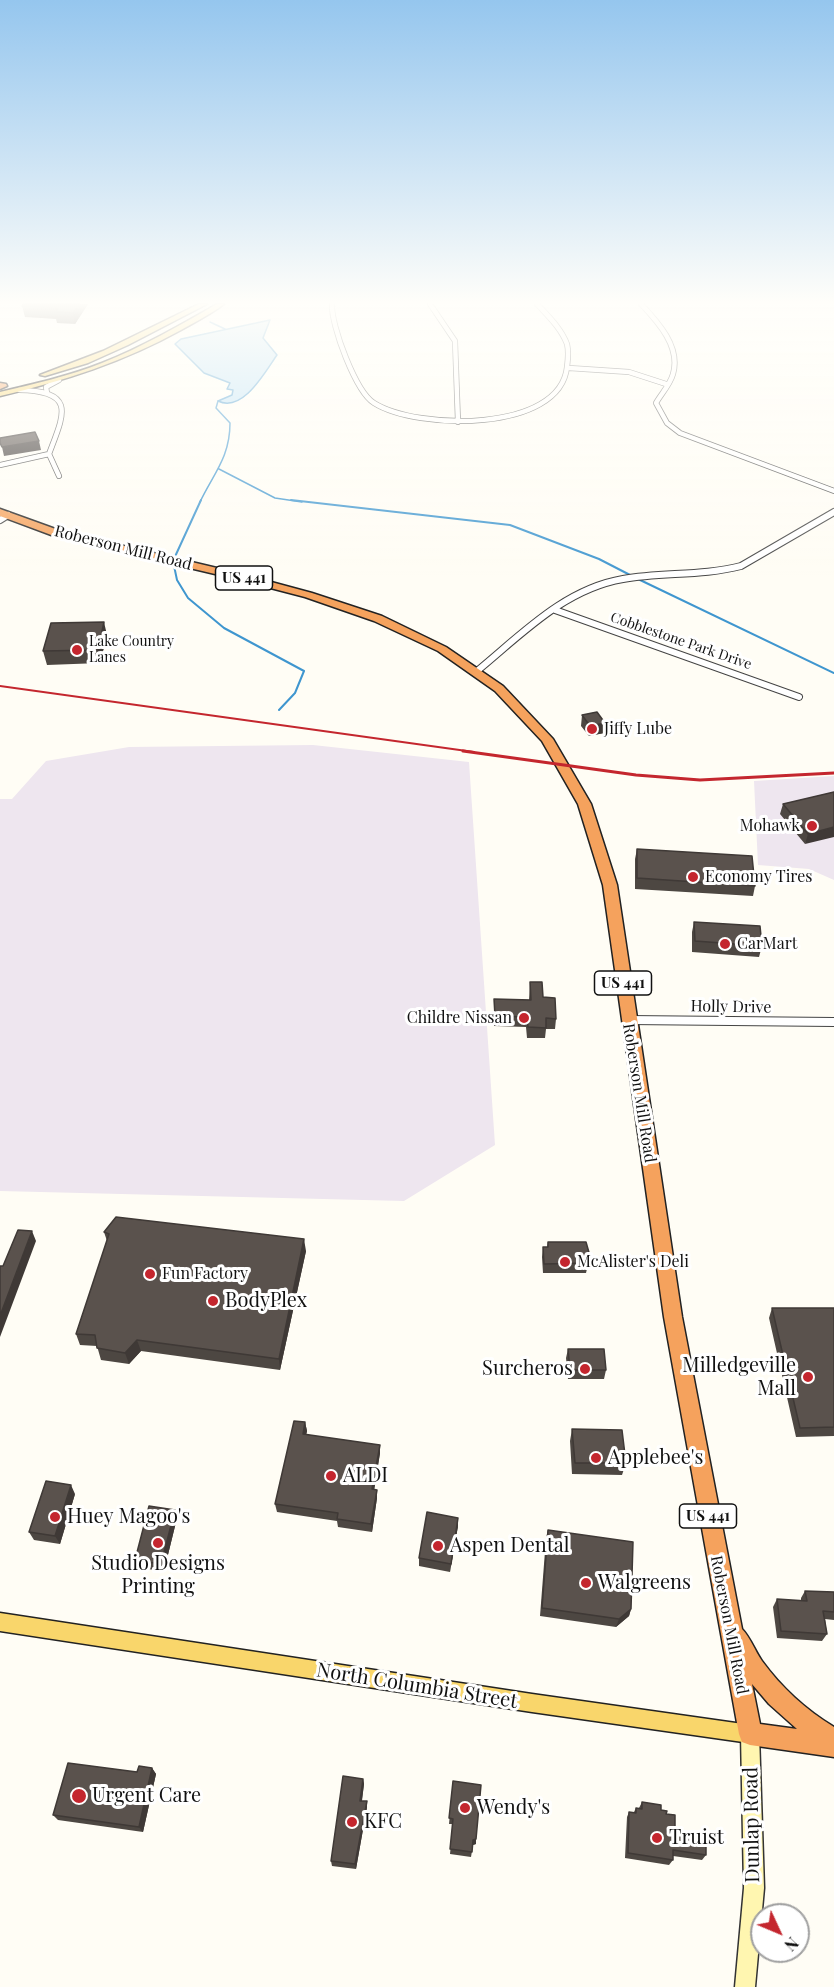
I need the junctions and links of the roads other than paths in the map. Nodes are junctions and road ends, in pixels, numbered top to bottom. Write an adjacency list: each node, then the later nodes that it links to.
1 (52, 397): 7 (street)
2 (367, 397): 6 (street)
3 (458, 397): 6 (street)
4 (553, 397): 6 (street)
5 (660, 397): 10 (street)
6 (458, 422)
7 (49, 454): 8 (street); 9 (street)
8 (0, 465)
9 (59, 476)
10 (834, 491)
11 (834, 512): 13 (street)
12 (3, 516): 14 (highway, Roberson Mill Road / US 441)
13 (555, 610): 14 (street); 15 (street, Cobblestone Park Drive)
14 (477, 671): 16 (highway, Roberson Mill Road / US 441)
15 (799, 697)
16 (628, 1020): 17 (street, Holly Drive); 18 (highway, Roberson Mill Road / US 441)
17 (834, 1022)
18 (728, 1619): 20 (highway, Roberson Mill Road / US 441); 21 (highway, US 441)
19 (0, 1622): 20 (main road, North Columbia Street)
20 (750, 1734): 22 (highway, North Columbia Street); 23 (main road, Dunlap Road)
21 (834, 1740)
22 (834, 1746)
23 (744, 1987)

